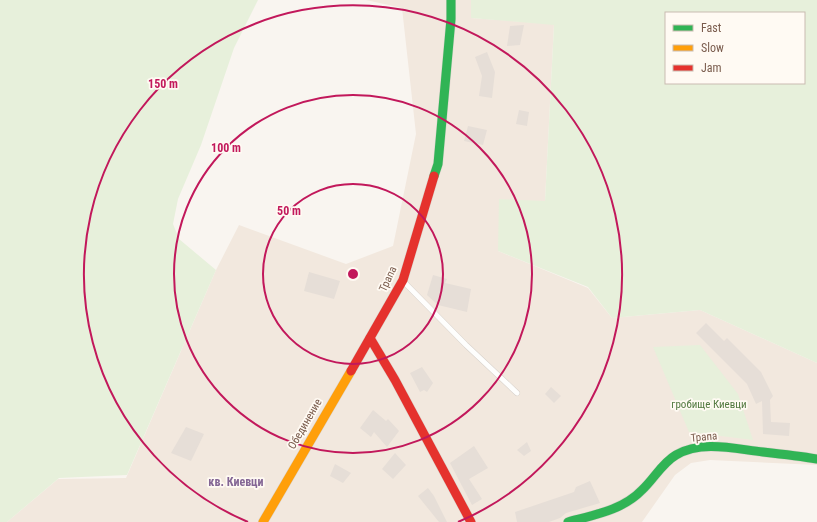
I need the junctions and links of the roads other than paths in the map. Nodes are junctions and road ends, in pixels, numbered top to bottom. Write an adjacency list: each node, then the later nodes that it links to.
1 (451, 0): 2 (street, Трапа)
2 (403, 280): 3 (street, Трапа); 4 (lane)
3 (370, 338): 6 (street, Обединение); 7 (street)
4 (518, 392)
5 (817, 459): 8 (street, Трапа)
6 (263, 522)
7 (471, 522)
8 (568, 522)

